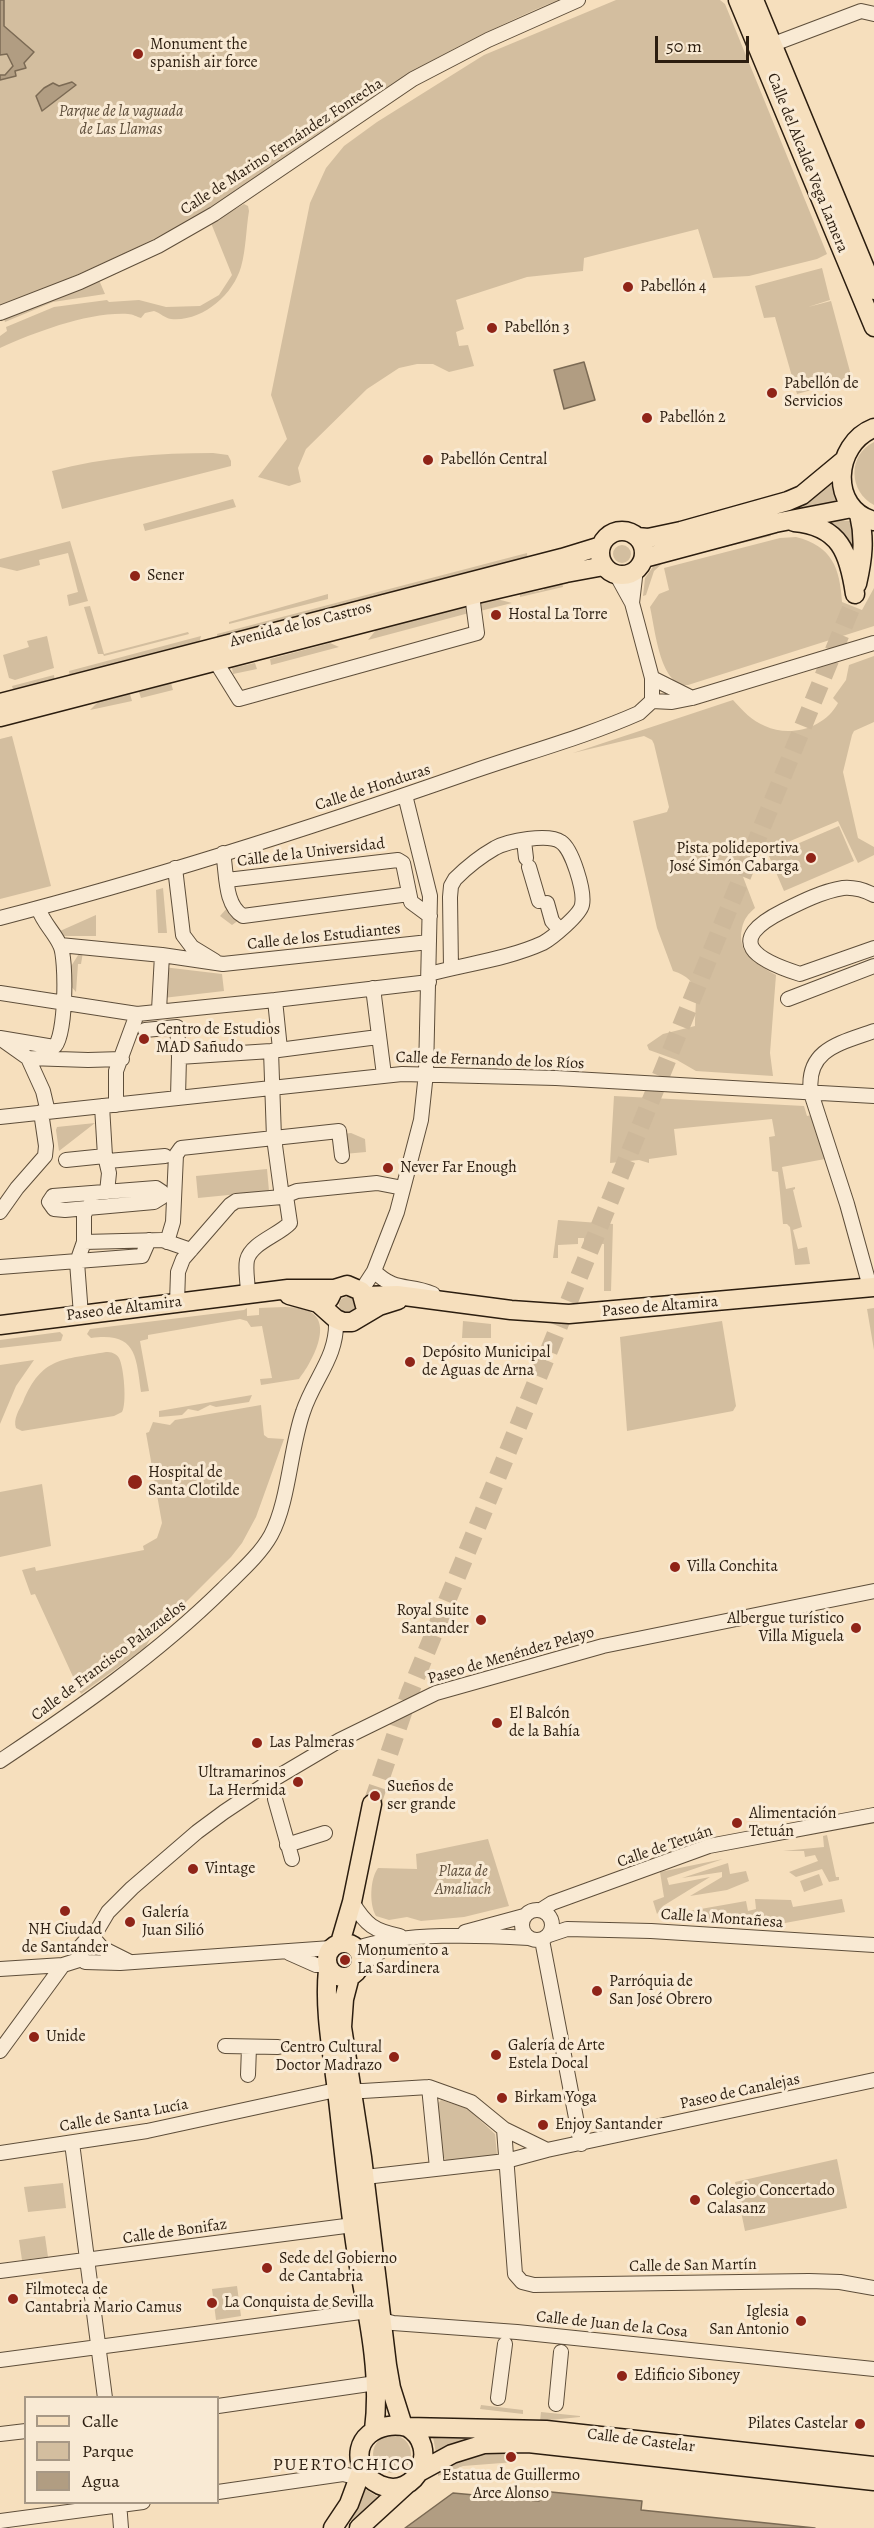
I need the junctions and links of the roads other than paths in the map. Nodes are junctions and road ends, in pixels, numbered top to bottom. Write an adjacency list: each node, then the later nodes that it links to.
1 (578, 0): 7 (street, Calle de Marino Fernández Fontecha)
2 (738, 0): 8 (main road, Calle del Alcalde Vega Lamera)
3 (754, 0): 5 (main road, Calle del Alcalde Vega Lamera)
4 (867, 12): 5 (street)
5 (771, 45): 6 (main road, Calle del Alcalde Vega Lamera)
6 (874, 290)
7 (0, 313)
8 (874, 327)
9 (874, 414): 11 (main road)
10 (874, 428): 11 (main road)
11 (857, 437): 12 (main road)
12 (843, 461): 13 (main road); 15 (main road)
13 (862, 514): 14 (main road); 21 (main road)
14 (783, 521): 17 (main road); 21 (main road)
15 (637, 537): 16 (main road); 17 (main road)
16 (601, 546): 19 (main road); 28 (main road, Avenida de los Castros)
17 (640, 564): 19 (main road); 22 (street)
18 (874, 565): 21 (main road)
19 (610, 570): 20 (main road, Avenida de los Castros); 22 (street)
20 (472, 595): 24 (main road, Avenida de los Castros); 24 (street, Avenida de los Castros)
21 (853, 600)
22 (632, 603): 25 (street)
23 (874, 643): 26 (street)
24 (216, 662): 29 (main road, Avenida de los Castros)
25 (652, 678): 26 (street); 27 (street)
26 (692, 698): 27 (street)
27 (652, 700): 30 (street, Calle de Honduras)
28 (0, 703)
29 (0, 717)
30 (405, 795): 32 (street, Calle de Honduras); 38 (street)
31 (524, 841): 40 (street); 40 (street); 48 (street)
32 (223, 853): 33 (street, Calle de Honduras); 34 (street, Calle de la Universidad)
33 (175, 868): 37 (street, Calle de Honduras); 41 (street)
34 (227, 880): 35 (street, Calle de la Universidad); 35 (street, Calle de la Universidad)
35 (409, 894): 38 (street)
36 (874, 895): 44 (street)
37 (38, 908): 39 (street, Calle de Honduras); 43 (street)
38 (430, 916): 42 (street)
39 (0, 918)
40 (560, 930): 48 (street)
41 (183, 935): 45 (street); 46 (street)
42 (429, 942): 46 (street, Calle de los Estudiantes); 49 (street)
43 (60, 945): 45 (street, Calle de los Estudiantes); 54 (street)
44 (874, 948)
45 (162, 955): 46 (street, Calle de los Estudiantes); 55 (street)
46 (223, 964)
47 (874, 966): 52 (street)
48 (451, 968): 49 (street)
49 (429, 978): 50 (street); 65 (street)
50 (373, 988): 53 (street); 60 (street)
51 (0, 993): 54 (street)
52 (788, 999)
53 (275, 1000): 55 (street); 61 (street)
54 (65, 1002): 56 (street); 59 (street)
55 (159, 1010): 56 (street)
56 (136, 1014): 64 (street)
57 (144, 1030): 62 (street)
58 (874, 1031): 68 (street)
59 (0, 1038): 63 (street)
60 (378, 1038): 61 (street); 66 (street)
61 (275, 1050): 62 (street); 67 (street)
62 (179, 1057): 70 (street)
63 (28, 1058): 64 (street); 72 (street)
64 (122, 1059): 71 (street)
65 (426, 1073): 66 (street, Calle de Fernando de los Ríos); 68 (street, Calle de Fernando de los Ríos); 79 (street)
66 (384, 1075): 67 (street, Calle de Fernando de los Ríos)
67 (271, 1088): 70 (street, Calle de Fernando de los Ríos); 74 (street)
68 (811, 1093): 69 (street, Calle de Fernando de los Ríos); 91 (street)
69 (874, 1096)
70 (178, 1097): 71 (street, Calle de Fernando de los Ríos)
71 (109, 1106): 72 (street, Calle de Fernando de los Ríos); 77 (street)
72 (45, 1112): 73 (street, Calle de Fernando de los Ríos); 83 (street)
73 (0, 1117)
74 (274, 1138): 76 (street); 81 (street); 86 (street)
75 (165, 1156): 77 (street)
76 (342, 1156)
77 (106, 1159): 78 (street); 80 (street)
78 (66, 1160)
79 (403, 1188): 81 (street); 90 (street)
80 (102, 1192): 82 (street); 82 (street); 82 (street)
81 (284, 1197): 87 (street); 94 (street)
82 (89, 1207): 85 (street)
83 (0, 1212)
84 (149, 1240): 85 (street); 86 (street); 88 (street)
85 (84, 1242): 88 (street)
86 (168, 1242): 87 (street)
87 (191, 1250): 98 (street)
88 (76, 1262): 89 (street); 99 (street)
89 (0, 1267)
90 (374, 1271): 95 (street); 97 (street, Paseo de Altamira)
91 (872, 1287): 97 (main road, Paseo de Altamira)
92 (334, 1289): 93 (main road, Paseo de Altamira); 95 (main road); 100 (main road)
93 (272, 1292): 94 (main road, Paseo de Altamira); 100 (main road, Paseo de Altamira)
94 (248, 1294): 98 (main road, Paseo de Altamira)
95 (362, 1294): 96 (main road, Paseo de Altamira); 101 (main road)
96 (417, 1296): 97 (main road, Paseo de Altamira); 101 (main road, Paseo de Altamira)
97 (445, 1300)
98 (177, 1303): 99 (main road, Paseo de Altamira)
99 (81, 1315): 102 (main road, Paseo de Altamira)
100 (333, 1317): 101 (main road); 104 (street, Calle de Francisco Palazuelos)
101 (359, 1318)
102 (0, 1325)
103 (874, 1591): 105 (street, Paseo de Menéndez Pelayo)
104 (0, 1761)
105 (269, 1782): 109 (street); 119 (street, Paseo de Menéndez Pelayo)
106 (372, 1804): 111 (main road)
107 (874, 1815): 112 (street, Calle de Tetuán)
108 (325, 1833): 109 (street)
109 (287, 1845): 110 (street)
110 (292, 1859)
111 (352, 1902): 116 (street); 120 (main road)
112 (546, 1914): 113 (street); 114 (street); 117 (street)
113 (524, 1916): 115 (street); 117 (street)
114 (567, 1929): 117 (street, Calle la Montañesa); 118 (street, Calle la Montañesa)
115 (445, 1937): 116 (street); 117 (street)
116 (414, 1938): 120 (street)
117 (540, 1938): 134 (street)
118 (874, 1945)
119 (97, 1949): 120 (street); 121 (street); 121 (street, Paseo de Menéndez Pelayo)
120 (344, 1957): 131 (main road); 131 (main road)
121 (82, 1959): 122 (street)
122 (63, 1965): 123 (street); 127 (street)
123 (0, 1969)
124 (225, 2046): 125 (street)
125 (249, 2047): 126 (street); 128 (street)
126 (278, 2047)
127 (0, 2051)
128 (248, 2075)
129 (874, 2080): 134 (street, Paseo de Canalejas)
130 (429, 2087): 131 (street, Calle de Santa Lucía); 132 (street); 138 (street)
131 (351, 2090): 133 (street, Calle de Santa Lucía); 139 (main road); 140 (main road)
132 (504, 2129): 135 (street); 137 (street)
133 (72, 2143): 136 (street, Calle de Santa Lucía); 141 (street)
134 (581, 2144): 135 (street, Paseo de Canalejas)
135 (547, 2150): 137 (street, Paseo de Canalejas)
136 (0, 2153)
137 (506, 2161): 138 (street, Paseo de Canalejas); 143 (street, Calle de San Martín)
138 (437, 2168): 139 (street, Paseo de Canalejas)
139 (365, 2177): 144 (main road)
140 (353, 2225): 141 (street, Calle de Bonifaz); 144 (main road)
141 (86, 2260): 142 (street, Calle de Bonifaz); 146 (street)
142 (0, 2271)
143 (874, 2288)
144 (375, 2316): 146 (street, Calle de Juan de la Cosa); 149 (street, Calle de Juan de la Cosa); 150 (main road); 155 (main road)
145 (505, 2344): 152 (street)
146 (98, 2347): 148 (street, Calle de Juan de la Cosa); 151 (street)
147 (561, 2352): 153 (street)
148 (0, 2360)
149 (874, 2369)
150 (376, 2383): 154 (street); 156 (main road)
151 (105, 2396)
152 (498, 2398)
153 (556, 2404)
154 (219, 2406)
155 (405, 2426): 156 (main road); 159 (main road, Calle de Castelar); 160 (main road)
156 (374, 2430): 161 (main road)
157 (24, 2431): 158 (street)
158 (0, 2434)
159 (874, 2466)
160 (421, 2471): 162 (main road, Calle de Castelar); 163 (main road)
161 (361, 2473): 163 (main road); 164 (street); 168 (main road)
162 (874, 2481)
163 (407, 2484): 169 (main road)
164 (219, 2492)
165 (119, 2504): 166 (street); 167 (street)
166 (0, 2521)
167 (121, 2528)
168 (333, 2528)
169 (359, 2528)

